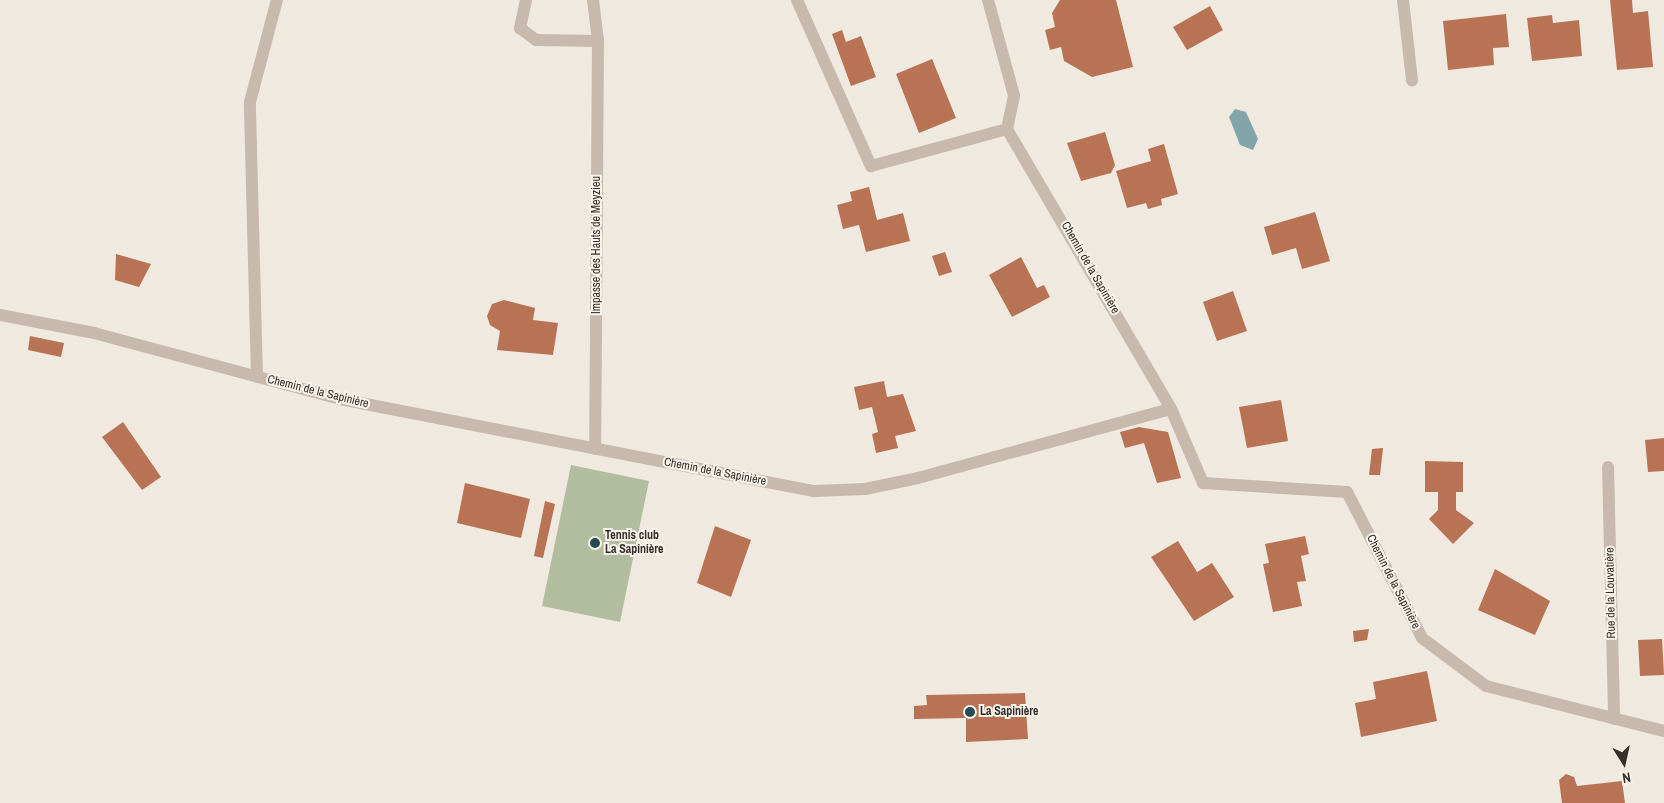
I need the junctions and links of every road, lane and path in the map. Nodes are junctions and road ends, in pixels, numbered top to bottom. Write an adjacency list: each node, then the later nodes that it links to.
1 (277, 0): 11 (street, Chemin de la Sapinière)
2 (526, 0): 7 (street)
3 (593, 0): 7 (street, Impasse des Hauts de Meyzieu)
4 (797, 0): 9 (street)
5 (988, 0): 9 (street)
6 (1403, 0): 8 (street)
7 (598, 41): 13 (street, Impasse des Hauts de Meyzieu)
8 (1412, 80)
9 (1007, 129): 12 (street, Chemin de la Sapinière)
10 (0, 315): 11 (street, Chemin de la Sapinière)
11 (258, 377): 13 (street, Chemin de la Sapinière)
12 (1170, 409): 13 (street, Chemin de la Sapinière); 15 (street, Chemin de la Sapinière)
13 (596, 449)
14 (1608, 467): 15 (street, Rue de la Louvatière)
15 (1614, 719): 16 (street, Chemin de la Sapinière)
16 (1664, 731)

